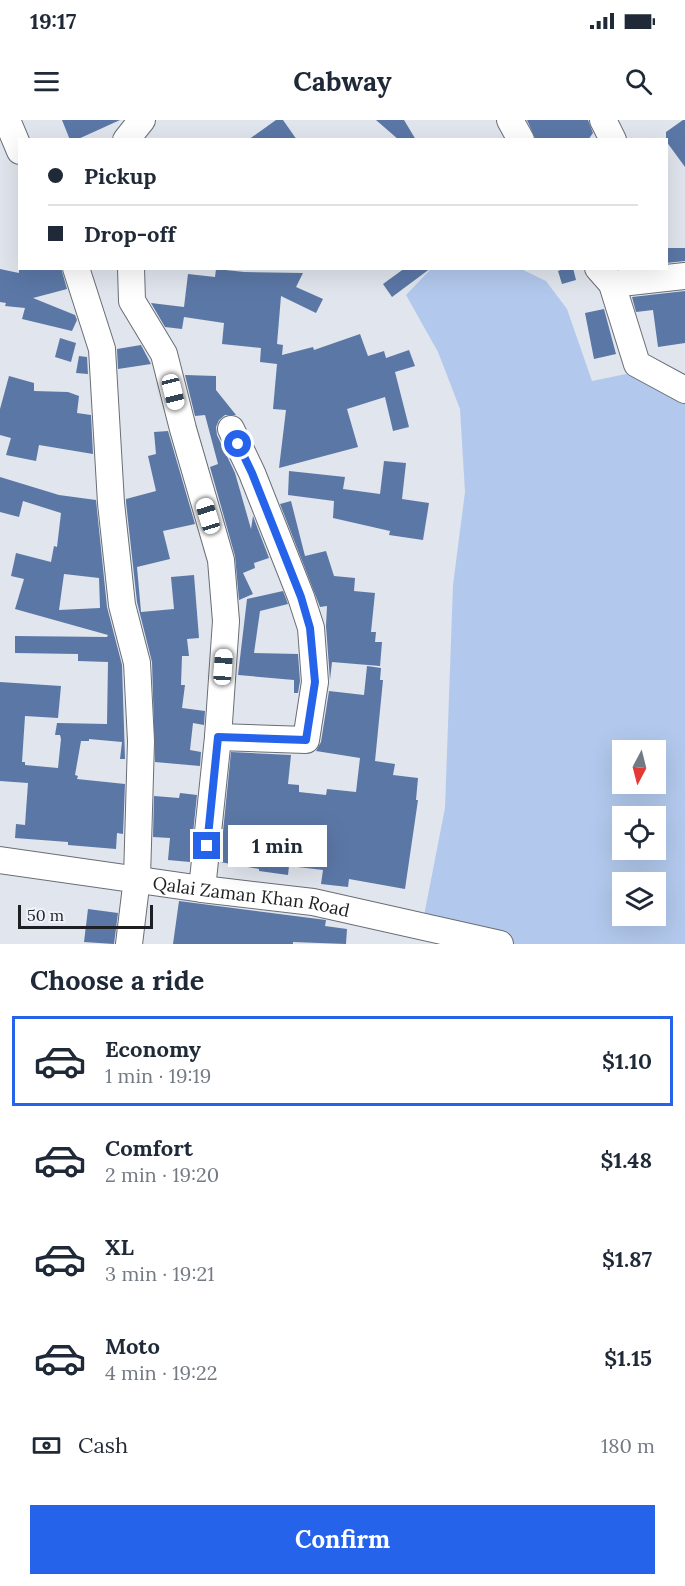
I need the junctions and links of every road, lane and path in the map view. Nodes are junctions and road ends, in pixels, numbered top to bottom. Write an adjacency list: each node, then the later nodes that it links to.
1 (7, 120): 8 (street)
2 (142, 120): 5 (street)
3 (510, 120): 6 (street)
4 (603, 120): 7 (street)
5 (128, 138)
6 (520, 138)
7 (612, 138)
8 (18, 146)
9 (77, 270): 17 (street)
10 (130, 270): 15 (street)
11 (614, 276): 12 (street); 13 (street)
12 (685, 276)
13 (685, 390)
14 (231, 429): 15 (street)
15 (218, 737): 18 (street)
16 (0, 860): 17 (street, Qalai Zaman Khan Road)
17 (137, 878): 18 (street, Qalai Zaman Khan Road); 19 (street)
18 (202, 889): 20 (street, Qalai Zaman Khan Road)
19 (129, 944)
20 (500, 944)

